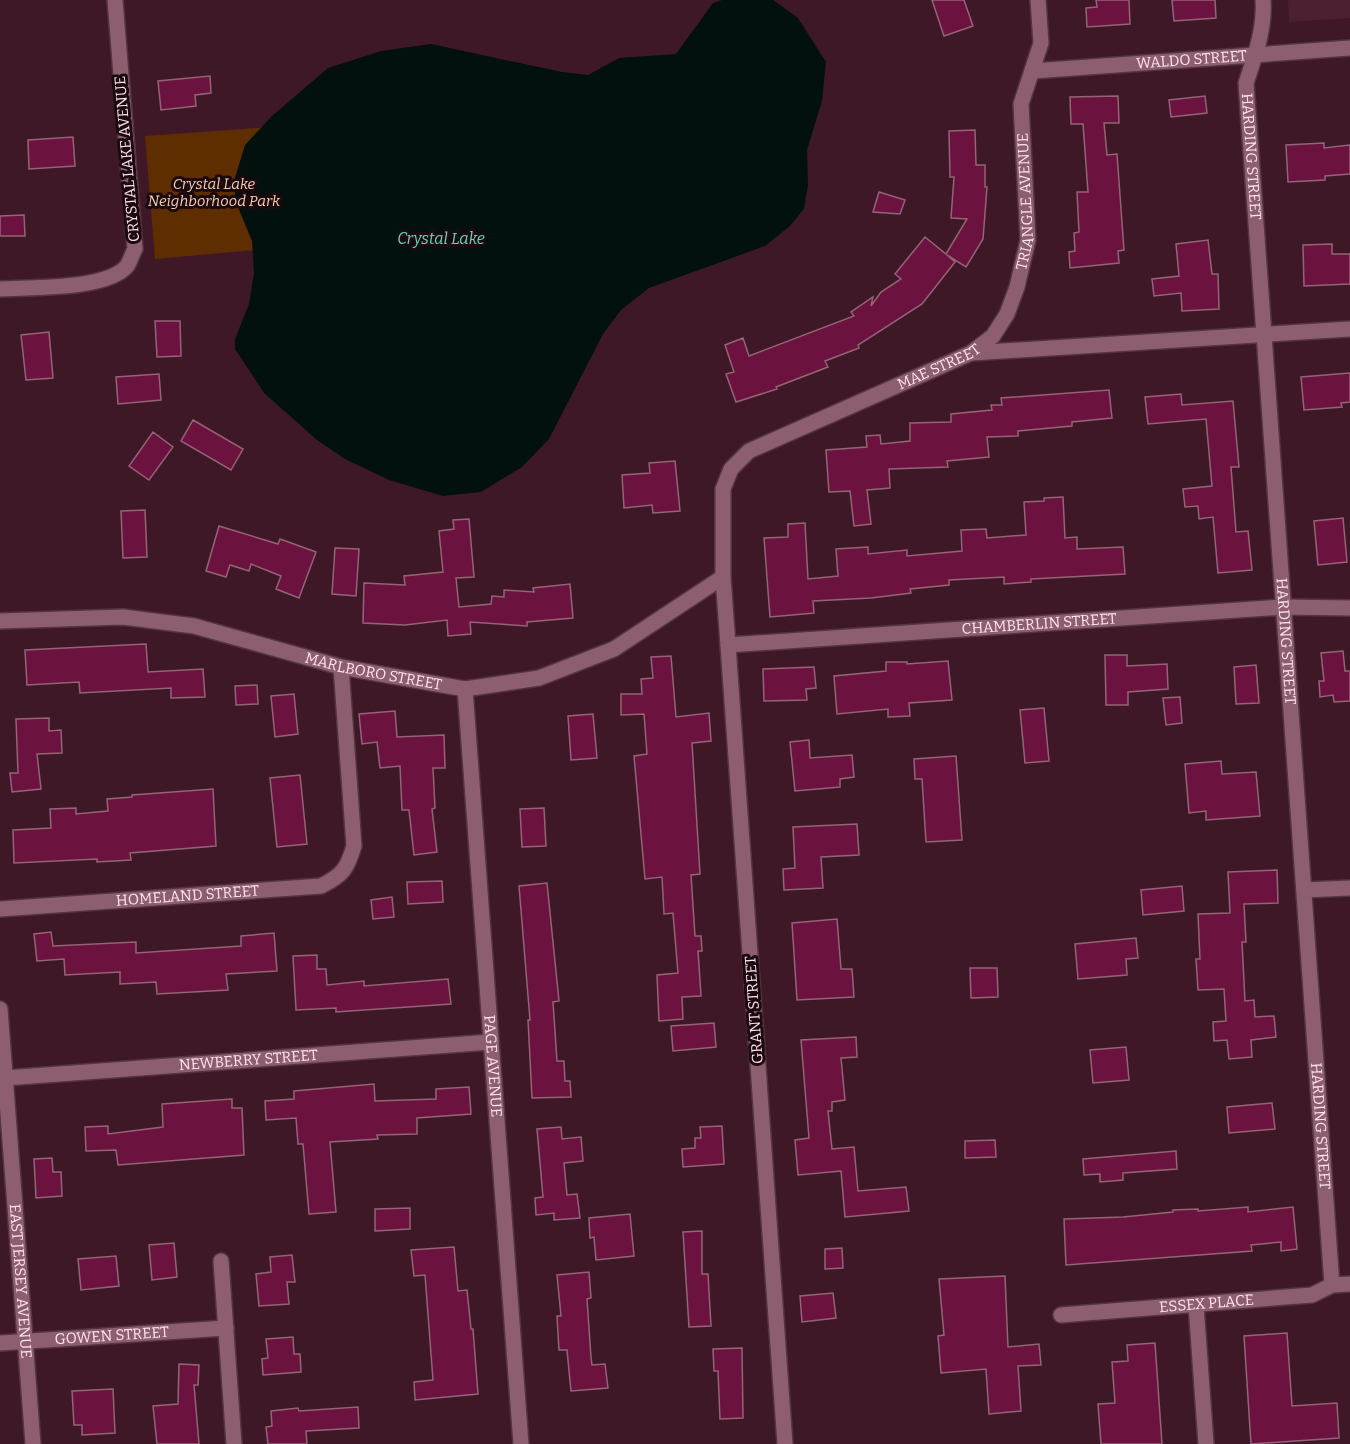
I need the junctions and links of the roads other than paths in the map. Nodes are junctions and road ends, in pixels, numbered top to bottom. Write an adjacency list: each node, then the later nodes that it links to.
1 (115, 0): 7 (street, CRYSTAL LAKE AVENUE)
2 (1038, 0): 6 (street, TRIANGLE AVENUE)
3 (1263, 0): 5 (street, HARDING STREET)
4 (1350, 48): 5 (street, WALDO STREET)
5 (1255, 55): 6 (street, WALDO STREET); 9 (street, HARDING STREET)
6 (1033, 71): 10 (street, TRIANGLE AVENUE)
7 (0, 289)
8 (1350, 329): 9 (street, MAE STREET)
9 (1264, 335): 10 (street, MAE STREET); 12 (street, HARDING STREET)
10 (971, 353): 11 (street, MAE STREET)
11 (723, 577): 15 (street, GRANT STREET); 17 (street, MARLBORO STREET)
12 (1283, 607): 13 (street, CHAMBERLIN STREET); 15 (street, CHAMBERLIN STREET); 19 (street, HARDING STREET)
13 (1350, 608)
14 (0, 621): 16 (street, MARLBORO STREET)
15 (728, 645): 35 (street, GRANT STREET)
16 (341, 667): 17 (street, MARLBORO STREET); 20 (street, HOMELAND STREET)
17 (465, 689): 22 (street, PAGE AVENUE)
18 (1350, 888): 19 (street)
19 (1304, 890): 26 (street, HARDING STREET)
20 (0, 909)
21 (0, 1009): 23 (street, EAST JERSEY AVENUE)
22 (491, 1042): 23 (street, NEWBERRY STREET); 34 (street, PAGE AVENUE)
23 (5, 1078): 30 (street, EAST JERSEY AVENUE)
24 (221, 1261): 29 (street)
25 (1350, 1284): 26 (street, ESSEX PLACE)
26 (1332, 1285): 27 (street, ESSEX PLACE)
27 (1196, 1305): 28 (street, ESSEX PLACE); 36 (street)
28 (1061, 1315)
29 (226, 1328): 30 (street, GOWEN STREET); 33 (street)
30 (25, 1342): 31 (street, GOWEN STREET); 32 (street, EAST JERSEY AVENUE)
31 (0, 1343)
32 (33, 1444)
33 (234, 1444)
34 (520, 1444)
35 (785, 1444)
36 (1206, 1444)

